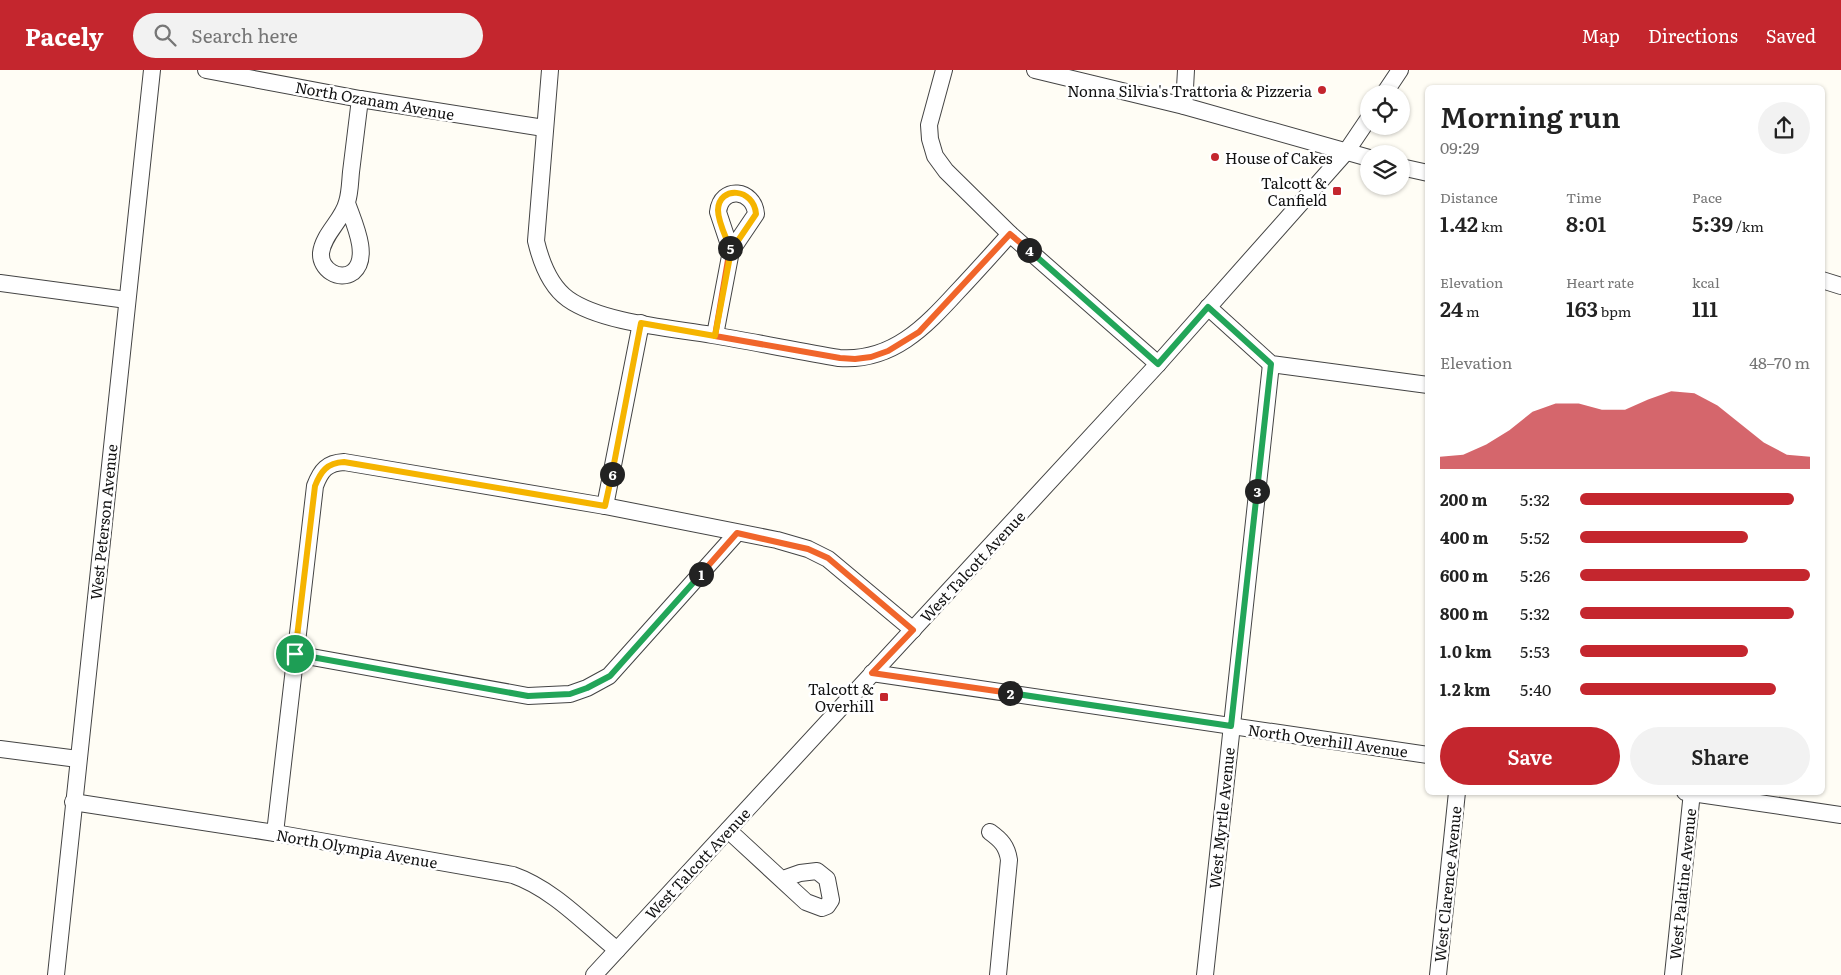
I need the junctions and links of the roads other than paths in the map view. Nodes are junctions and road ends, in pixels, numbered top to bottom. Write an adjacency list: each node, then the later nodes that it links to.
1 (152, 70): 23 (street, West Peterson Avenue)
2 (206, 70): 9 (street, North Ozanam Avenue)
3 (550, 70): 11 (street)
4 (944, 70): 18 (street)
5 (1035, 70): 10 (street)
6 (1186, 70): 10 (street)
7 (1400, 70): 8 (street)
8 (1390, 85)
9 (360, 99): 11 (street, North Ozanam Avenue); 17 (street)
10 (1184, 106): 13 (street)
11 (544, 128): 25 (street)
12 (1360, 131): 13 (street, West Talcott Avenue)
13 (1346, 152): 14 (street); 24 (street, West Talcott Avenue)
14 (1360, 156)
15 (1410, 169): 16 (street)
16 (1425, 173)
17 (347, 203)
18 (1010, 234): 26 (street); 27 (street)
19 (731, 251): 26 (street)
20 (1825, 281): 22 (street)
21 (0, 283): 23 (street)
22 (1841, 286)
23 (127, 300): 38 (street, West Peterson Avenue)
24 (1208, 307): 27 (street, West Talcott Avenue); 28 (street)
25 (641, 323): 26 (street); 30 (street)
26 (715, 336)
27 (1158, 364): 32 (street, West Talcott Avenue)
28 (1271, 364): 29 (street); 35 (street, West Myrtle Avenue)
29 (1425, 385)
30 (605, 506): 31 (street); 33 (street)
31 (737, 533): 32 (street); 33 (street)
32 (913, 630): 34 (street, West Talcott Avenue)
33 (295, 654): 46 (street)
34 (872, 673): 35 (street, North Overhill Avenue); 44 (street, West Talcott Avenue)
35 (1231, 726): 37 (street, North Overhill Avenue); 52 (street, West Myrtle Avenue)
36 (0, 749): 38 (street)
37 (1425, 755)
38 (78, 760): 42 (street, West Peterson Avenue)
39 (1457, 795): 53 (street, West Clarence Avenue)
40 (1690, 795): 54 (street, West Palatine Avenue)
41 (1704, 795): 43 (street)
42 (73, 802): 46 (street, North Olympia Avenue); 49 (street, West Peterson Avenue)
43 (1841, 815)
44 (728, 830): 47 (street); 48 (street, West Talcott Avenue)
45 (990, 832): 51 (street)
46 (275, 833): 48 (street, North Olympia Avenue)
47 (783, 880)
48 (617, 950): 50 (street, West Talcott Avenue)
49 (56, 975)
50 (594, 975)
51 (998, 975)
52 (1205, 975)
53 (1438, 975)
54 (1673, 975)

